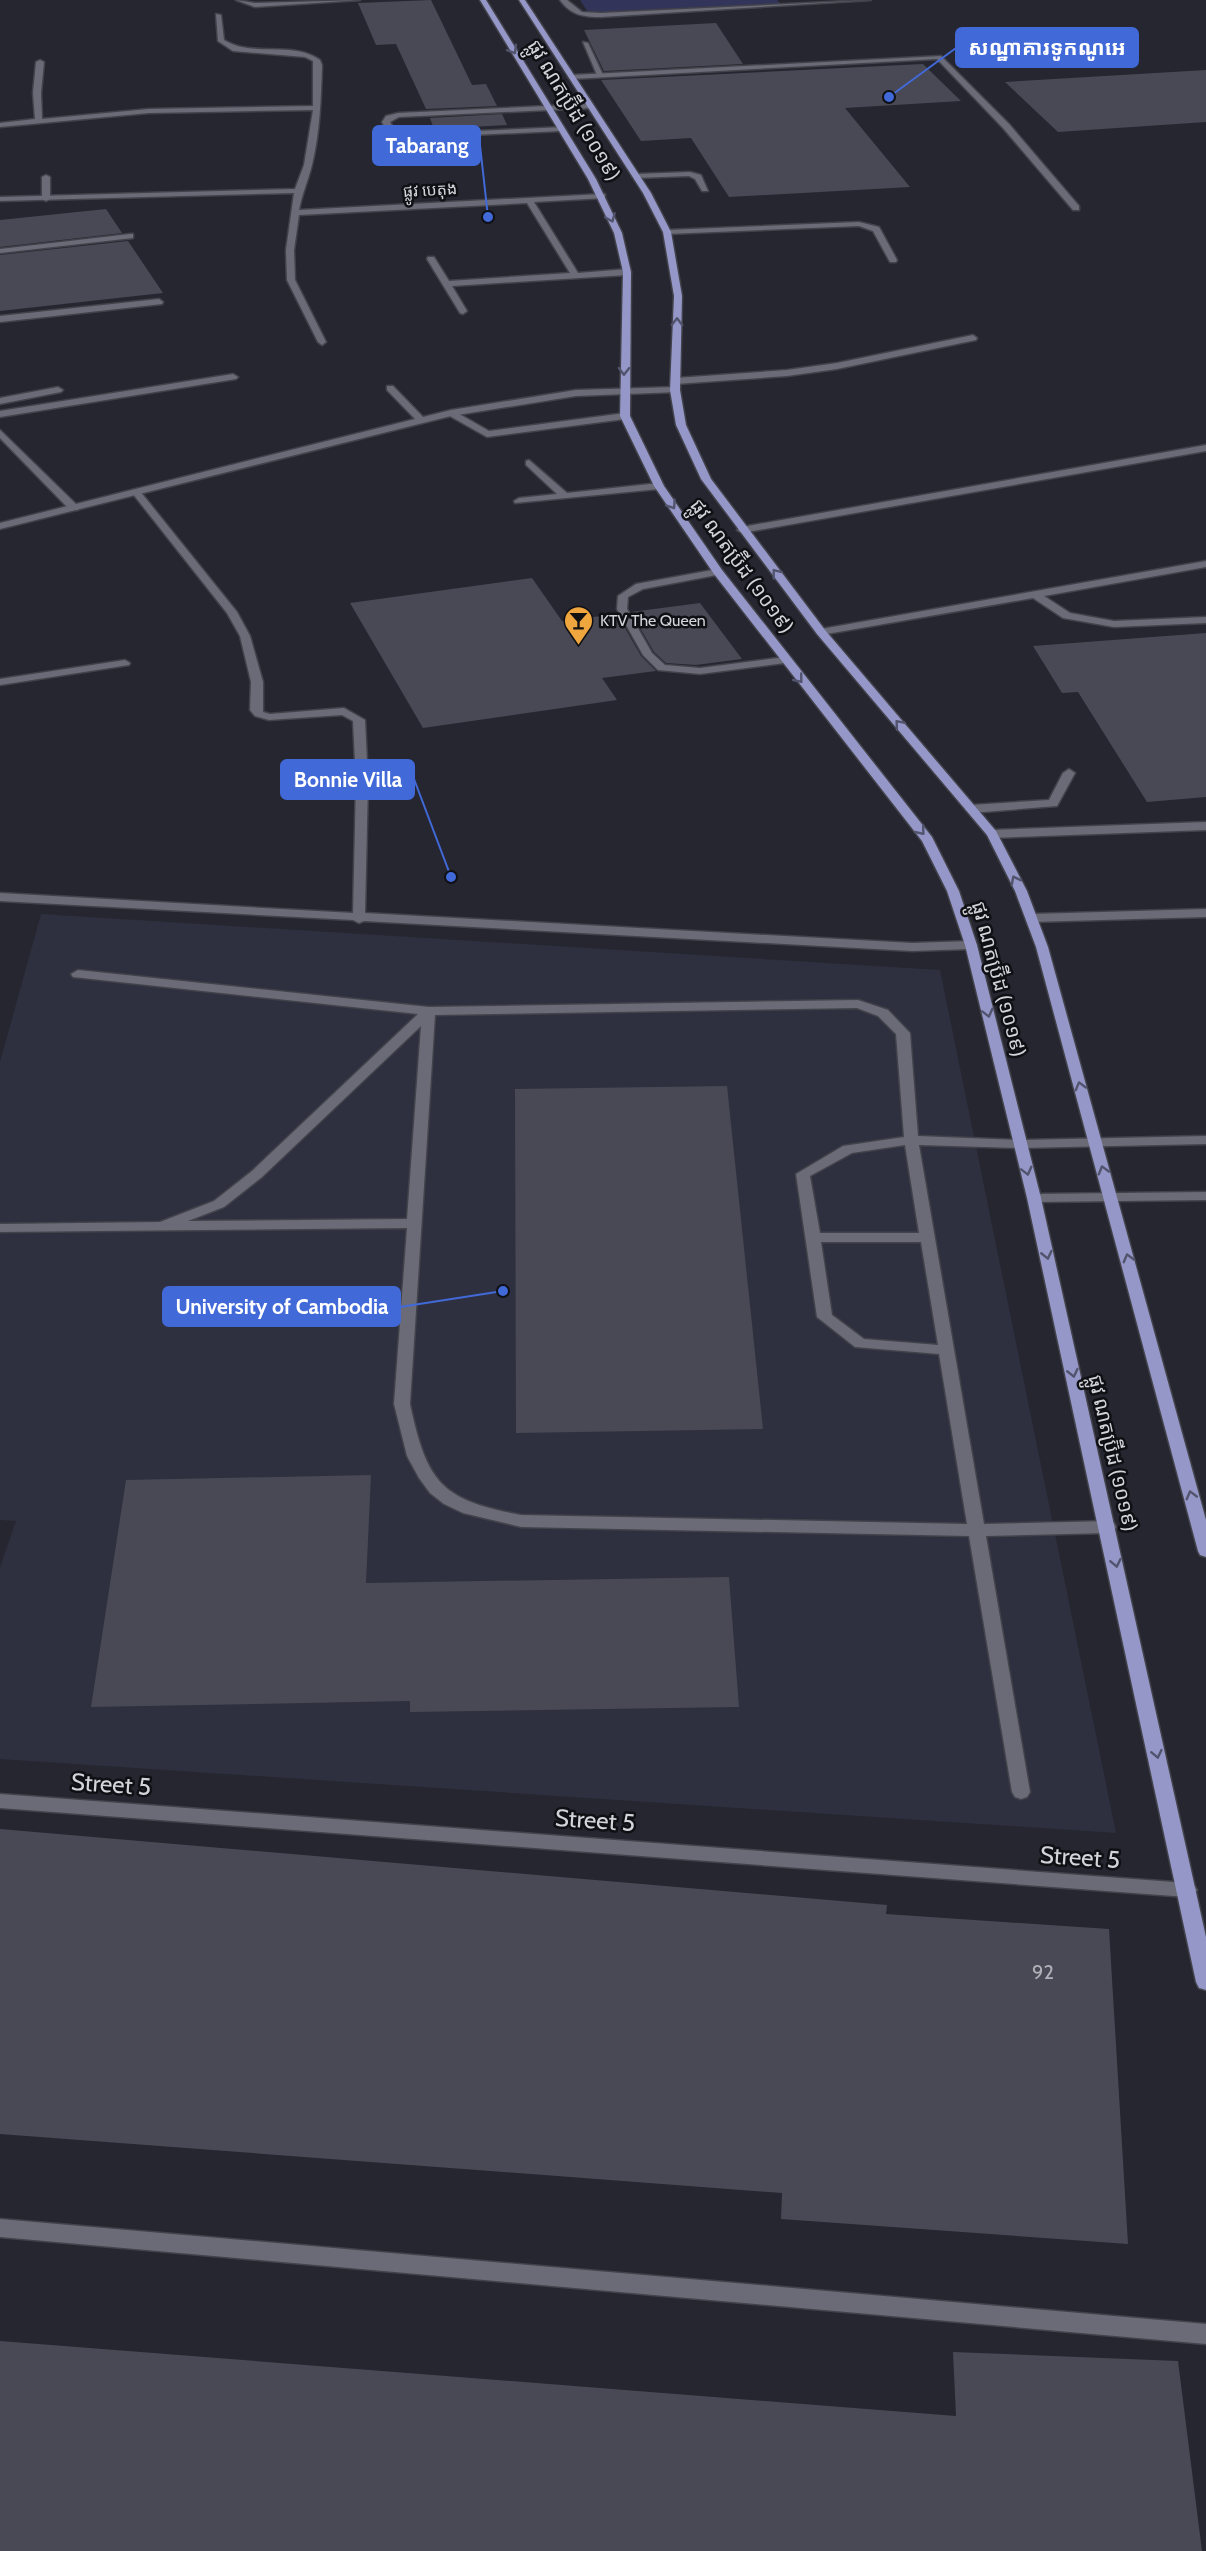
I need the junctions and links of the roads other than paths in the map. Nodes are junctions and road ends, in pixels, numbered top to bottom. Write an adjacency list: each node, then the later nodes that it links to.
1 (239, 0): 2 (street)
2 (357, 0)
3 (483, 0): 13 (main road, ផ្លូវ ណតប្រ៊ីដ (១០១៩), one-way to 13)
4 (522, 0): 11 (main road, ផ្លូវ ណតប្រ៊ីដ (១០១៩))
5 (563, 0): 6 (street)
6 (868, 0)
7 (218, 15): 14 (street)
8 (585, 42): 10 (street)
9 (40, 62): 15 (street)
10 (601, 75): 11 (street); 26 (street)
11 (572, 77): 12 (main road, ផ្លូវ ណតប្រ៊ីដ (១០១៩))
12 (590, 106): 13 (street); 18 (main road, ផ្លូវ ណតប្រ៊ីដ (១០១៩))
13 (548, 107): 17 (main road, ផ្លូវ ណតប្រ៊ីដ (១០១៩)); 17 (street)
14 (317, 108): 15 (street); 21 (street)
15 (39, 123): 16 (street)
16 (0, 125)
17 (561, 129): 22 (main road, ផ្លូវ ណតប្រ៊ីដ (១០១៩))
18 (636, 176): 20 (street); 28 (main road, ផ្លូវ ណតប្រ៊ីដ (១០១៩))
19 (46, 177): 23 (street)
20 (705, 189)
21 (298, 191): 23 (street); 27 (street)
22 (602, 196): 25 (street, ផ្លូវ បេតុង); 33 (main road, ផ្លូវ ណតប្រ៊ីដ (១០១៩), one-way to 33)
23 (46, 199): 24 (street)
24 (0, 200)
25 (529, 200): 27 (street, ផ្លូវ បេតុង); 34 (street)
26 (1076, 208)
27 (297, 213): 40 (street)
28 (667, 232): 32 (street); 42 (main road, ផ្លូវ ណតប្រ៊ីដ (១០១៩), one-way to 28)
29 (130, 236): 30 (street)
30 (0, 250)
31 (431, 259): 35 (street)
32 (894, 260)
33 (627, 272): 34 (street); 45 (main road, ផ្លូវ ណតប្រ៊ីដ (១០១៩), one-way to 45)
34 (574, 274): 35 (street)
35 (447, 284): 37 (street)
36 (159, 302): 38 (street)
37 (463, 311)
38 (0, 319)
39 (973, 338): 42 (street)
40 (322, 342)
41 (233, 377): 48 (street)
42 (675, 386): 45 (street); 60 (main road, ផ្លូវ ណតប្រ៊ីដ (១០១៩))
43 (390, 388): 50 (street)
44 (58, 390): 46 (street)
45 (623, 390): 47 (street); 49 (main road, ផ្លូវ ណតប្រ៊ីដ (១០១៩))
46 (0, 401)
47 (451, 412): 49 (street); 50 (street)
48 (0, 414)
49 (625, 416): 54 (main road, ផ្លូវ ណតប្រ៊ីដ (១០១៩))
50 (420, 419): 55 (street)
51 (0, 433): 58 (street)
52 (1206, 448): 60 (street)
53 (529, 463): 56 (street)
54 (659, 486): 56 (street); 62 (main road, ផ្លូវ ណតប្រ៊ីដ (១០១៩), one-way to 62)
55 (136, 492): 58 (street); 76 (street)
56 (565, 496): 57 (street)
57 (519, 501)
58 (74, 508): 59 (street)
59 (0, 526)
60 (742, 530): 65 (main road, ផ្លូវ ណតប្រ៊ីដ (១០១៩), one-way to 60)
61 (1206, 564): 63 (street)
62 (718, 572): 66 (main road, ផ្លូវ ណតប្រ៊ីដ (១០១៩)); 66 (street)
63 (1036, 595): 64 (street); 65 (street)
64 (1206, 620)
65 (821, 632): 70 (main road, ផ្លូវ ណតប្រ៊ីដ (១០១៩), one-way to 65)
66 (784, 660): 77 (main road, ផ្លូវ ណតប្រ៊ីដ (១០១៩), one-way to 77)
67 (125, 663): 68 (street)
68 (0, 682)
69 (1069, 773): 70 (street)
70 (971, 809): 72 (main road, ផ្លូវ ណតប្រ៊ីដ (១០១៩))
71 (1206, 826): 72 (street)
72 (992, 834): 75 (main road, ផ្លូវ ណតប្រ៊ីដ (១០១៩), one-way to 72)
73 (0, 897): 76 (street)
74 (1206, 913): 75 (street)
75 (1032, 918): 82 (main road, ផ្លូវ ណតប្រ៊ីដ (១០១៩), one-way to 75)
76 (359, 919): 77 (street)
77 (971, 945): 83 (main road, ផ្លូវ ណតប្រ៊ីដ (១០១៩), one-way to 83)
78 (78, 974): 79 (street)
79 (429, 1011): 80 (street); 87 (street); 88 (street)
80 (911, 1140): 83 (street); 90 (street); 91 (street)
81 (1206, 1140): 82 (street)
82 (1095, 1142): 83 (street); 85 (main road, ផ្លូវ ណតប្រ៊ីដ (១០១៩), one-way to 82)
83 (1021, 1144): 86 (main road, ផ្លូវ ណតប្រ៊ីដ (១០១៩), one-way to 86)
84 (1206, 1196): 85 (street)
85 (1112, 1197): 86 (street); 95 (main road, ផ្លូវ ណតប្រ៊ីដ (១០១៩), one-way to 85)
86 (1034, 1198): 93 (main road, ផ្លូវ ណតប្រ៊ីដ (១០១៩), one-way to 93)
87 (416, 1223): 88 (street); 94 (street)
88 (165, 1225): 89 (street)
89 (0, 1228)
90 (928, 1237): 91 (street); 92 (street)
91 (813, 1238): 92 (street)
92 (946, 1350): 94 (street)
93 (1108, 1527): 94 (street); 98 (main road, ផ្លូវ ណតប្រ៊ីដ (១០១៩), one-way to 98)
94 (978, 1530): 96 (street)
95 (1206, 1551)
96 (1021, 1792)
97 (0, 1801): 98 (street, Street 5)
98 (1187, 1890): 99 (main road, ផ្លូវ ណតប្រ៊ីដ (១០១៩))
99 (1206, 1982)
100 (0, 2228): 101 (street)
101 (1206, 2334)

